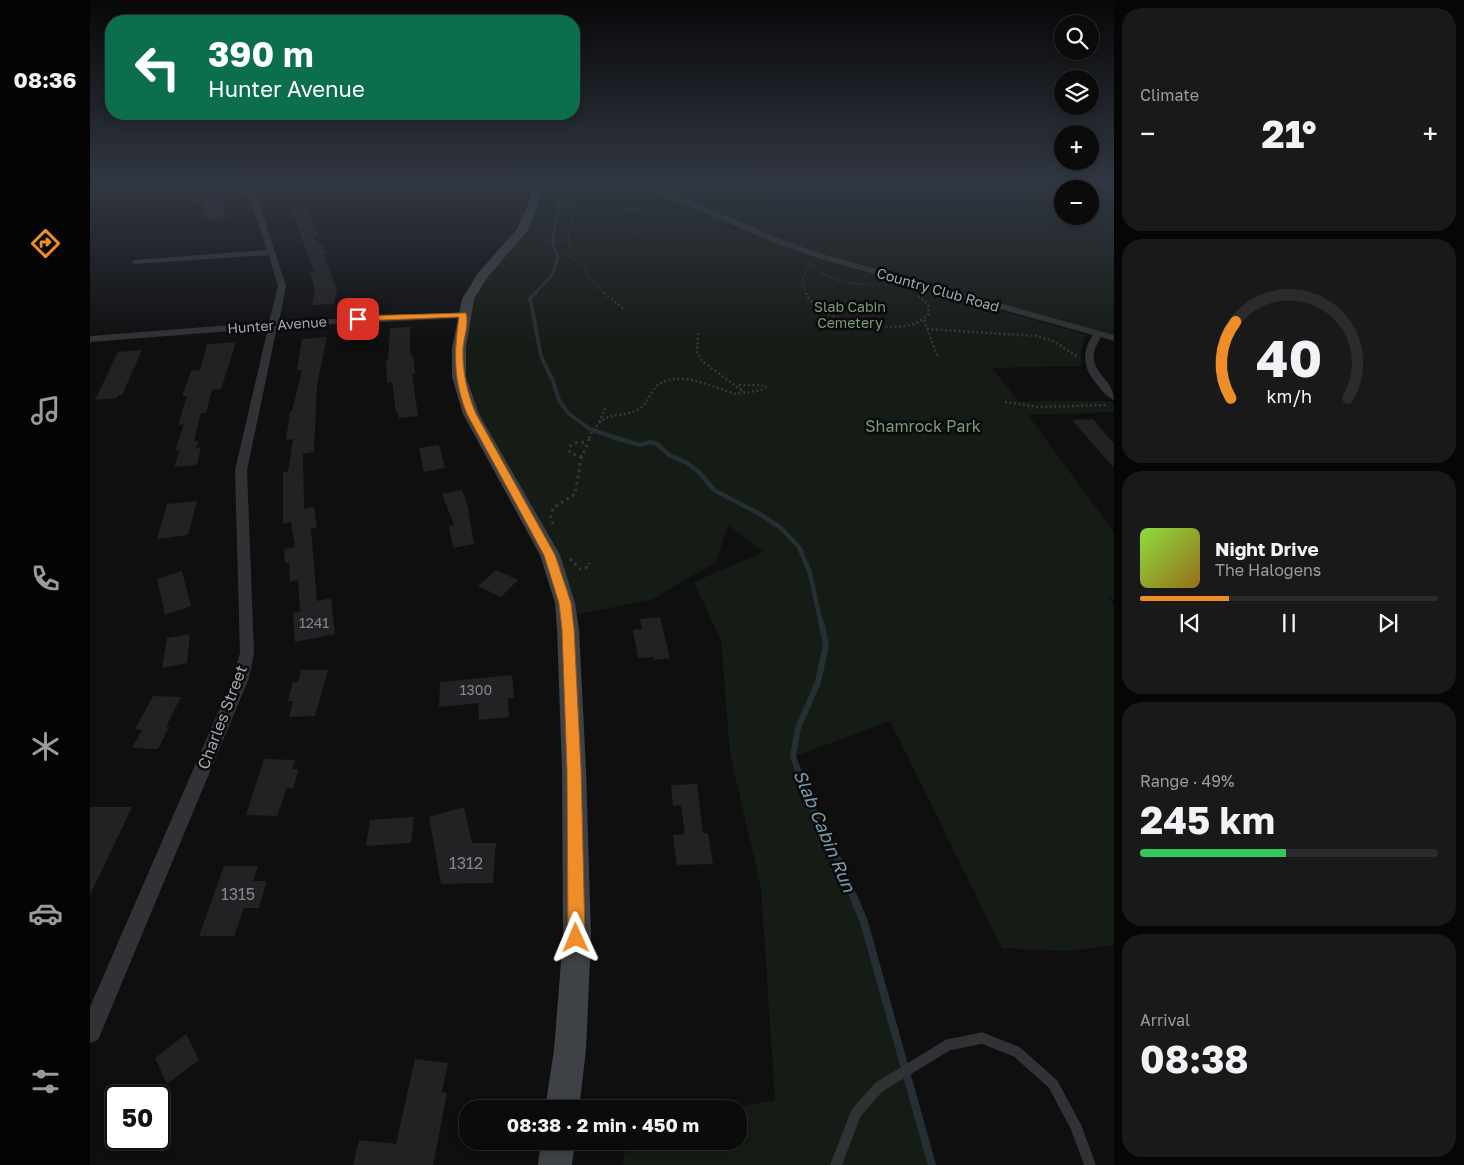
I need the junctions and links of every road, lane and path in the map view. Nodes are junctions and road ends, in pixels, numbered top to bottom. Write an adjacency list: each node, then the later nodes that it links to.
1 (266, 235): 9 (street, Charles Street)
2 (517, 235): 16 (main road)
3 (570, 235): 6 (path)
4 (638, 235): 8 (path)
5 (761, 235): 10 (street, Country Club Road)
6 (570, 240): 7 (path); 15 (path)
7 (550, 241)
8 (645, 242)
9 (271, 252): 11 (street); 18 (street, Charles Street)
10 (817, 255): 12 (path); 21 (street, Country Club Road)
11 (135, 262)
12 (810, 263): 13 (path); 17 (path)
13 (881, 285)
14 (916, 294): 17 (path)
15 (625, 310)
16 (464, 315): 18 (street, Hunter Avenue); 39 (main road)
17 (924, 320): 19 (path)
18 (273, 324): 23 (street, Hunter Avenue); 38 (street, Charles Street)
19 (927, 329): 24 (path); 25 (path)
20 (698, 333): 26 (path)
21 (1098, 334): 22 (street, Country Club Road); 25 (street)
22 (1114, 338)
23 (90, 339)
24 (938, 358)
25 (1090, 362): 28 (street)
26 (735, 385): 27 (path); 27 (path)
27 (740, 394): 32 (path)
28 (1114, 397)
29 (1005, 402): 30 (path)
30 (1114, 405)
31 (606, 407): 32 (path)
32 (598, 424): 33 (path)
33 (588, 442): 34 (path); 34 (path)
34 (582, 457): 35 (path)
35 (555, 528)
36 (566, 552): 37 (path)
37 (589, 563)
38 (90, 1032)
39 (563, 1100)
40 (557, 1150): 41 (main road)
41 (555, 1165)
42 (836, 1165): 43 (lane)
43 (1090, 1165)

